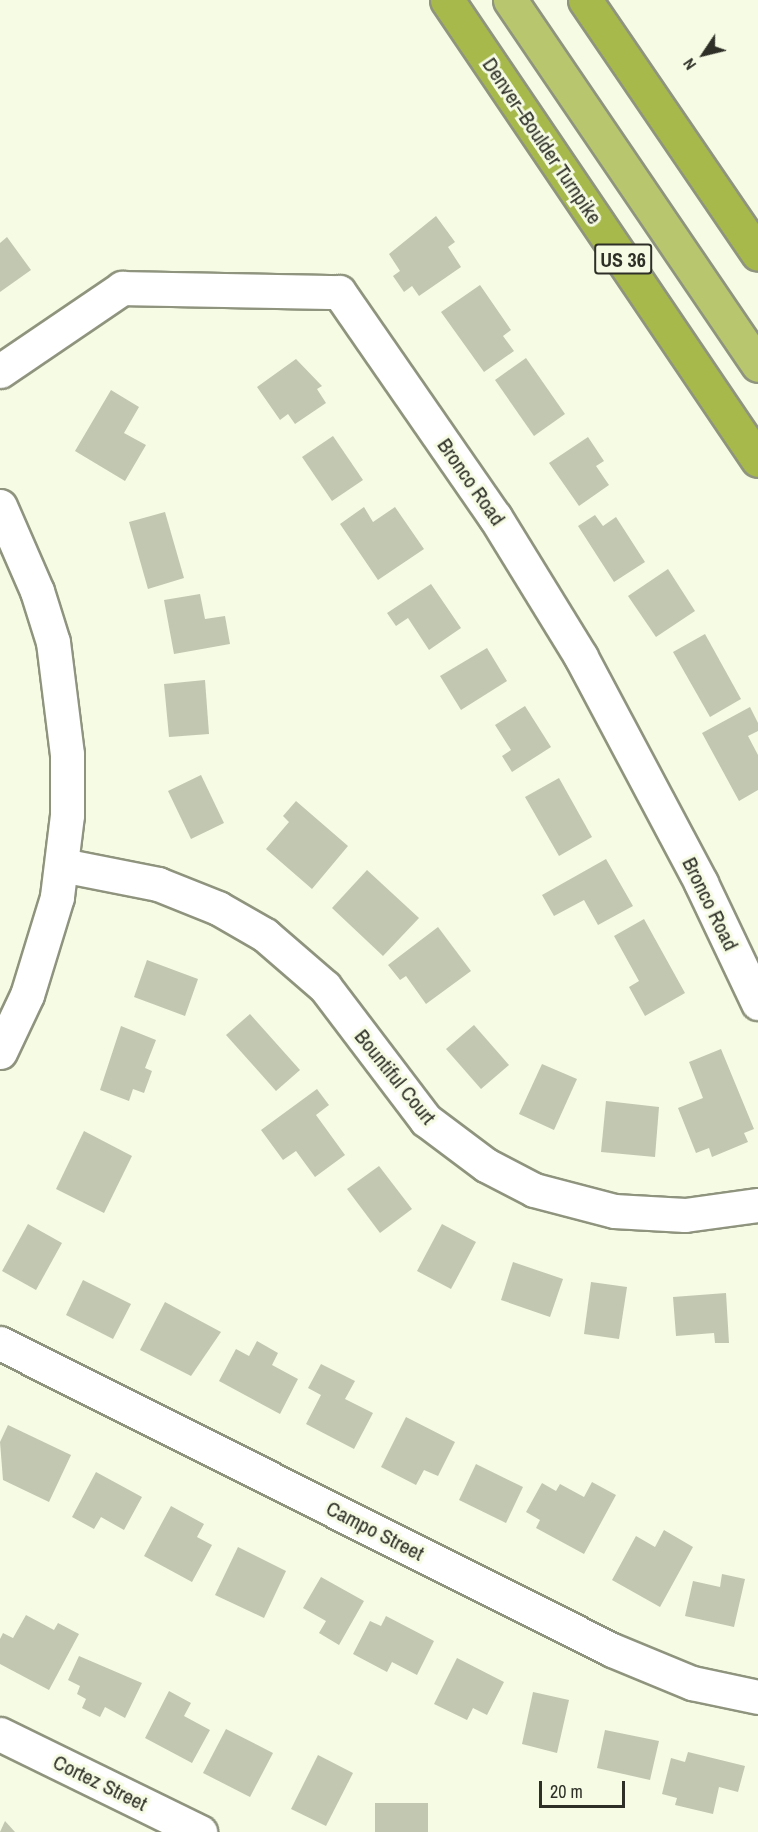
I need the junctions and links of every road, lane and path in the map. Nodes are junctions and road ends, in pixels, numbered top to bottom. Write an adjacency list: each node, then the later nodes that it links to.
1 (447, 0): 7 (highway, Denver–Boulder Turnpike / US 36)
2 (510, 0): 5 (highway)
3 (585, 0): 4 (highway)
4 (758, 254)
5 (758, 365)
6 (0, 371): 10 (street, Bronco Road)
7 (758, 460)
8 (0, 506): 9 (street)
9 (62, 865): 11 (street); 12 (street, Bountiful Court)
10 (758, 1003)
11 (0, 1052)
12 (758, 1205)
13 (0, 1343): 14 (street, Campo Street)
14 (758, 1697)
15 (0, 1734): 16 (street, Cortez Street)
16 (201, 1832)

